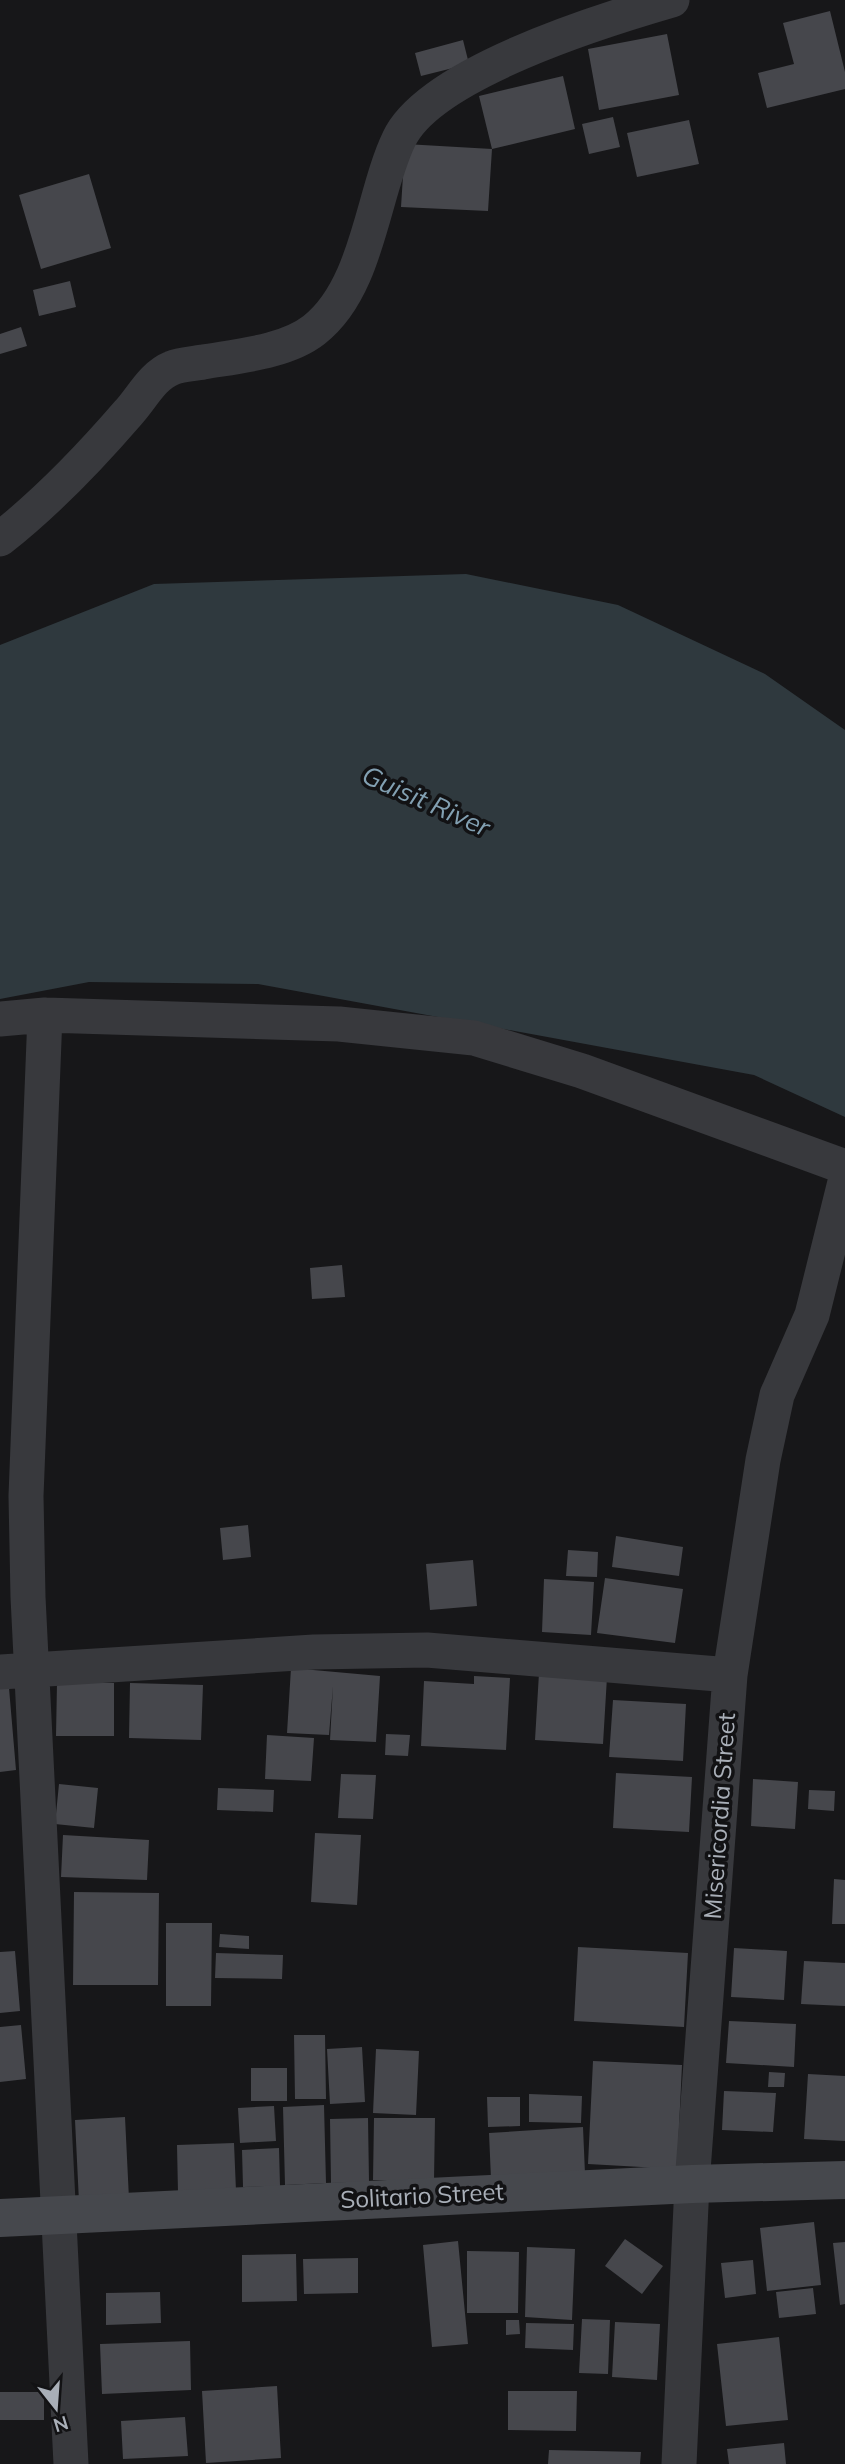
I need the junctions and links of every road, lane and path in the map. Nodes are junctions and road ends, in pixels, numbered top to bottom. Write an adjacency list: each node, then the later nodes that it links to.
1 (671, 0): 2 (street)
2 (0, 539)
3 (45, 1015): 4 (street); 5 (street); 7 (street)
4 (0, 1019)
5 (845, 1167)
6 (845, 1182): 8 (street, Misericordia Street)
7 (15, 1670): 8 (street); 11 (street)
8 (730, 1675): 10 (street, Misericordia Street)
9 (845, 2180): 10 (main road, Solitario Street)
10 (692, 2184): 11 (main road, Solitario Street); 14 (street, Misericordia Street)
11 (56, 2213): 12 (main road, Solitario Street); 13 (street)
12 (0, 2218)
13 (71, 2464)
14 (679, 2464)

